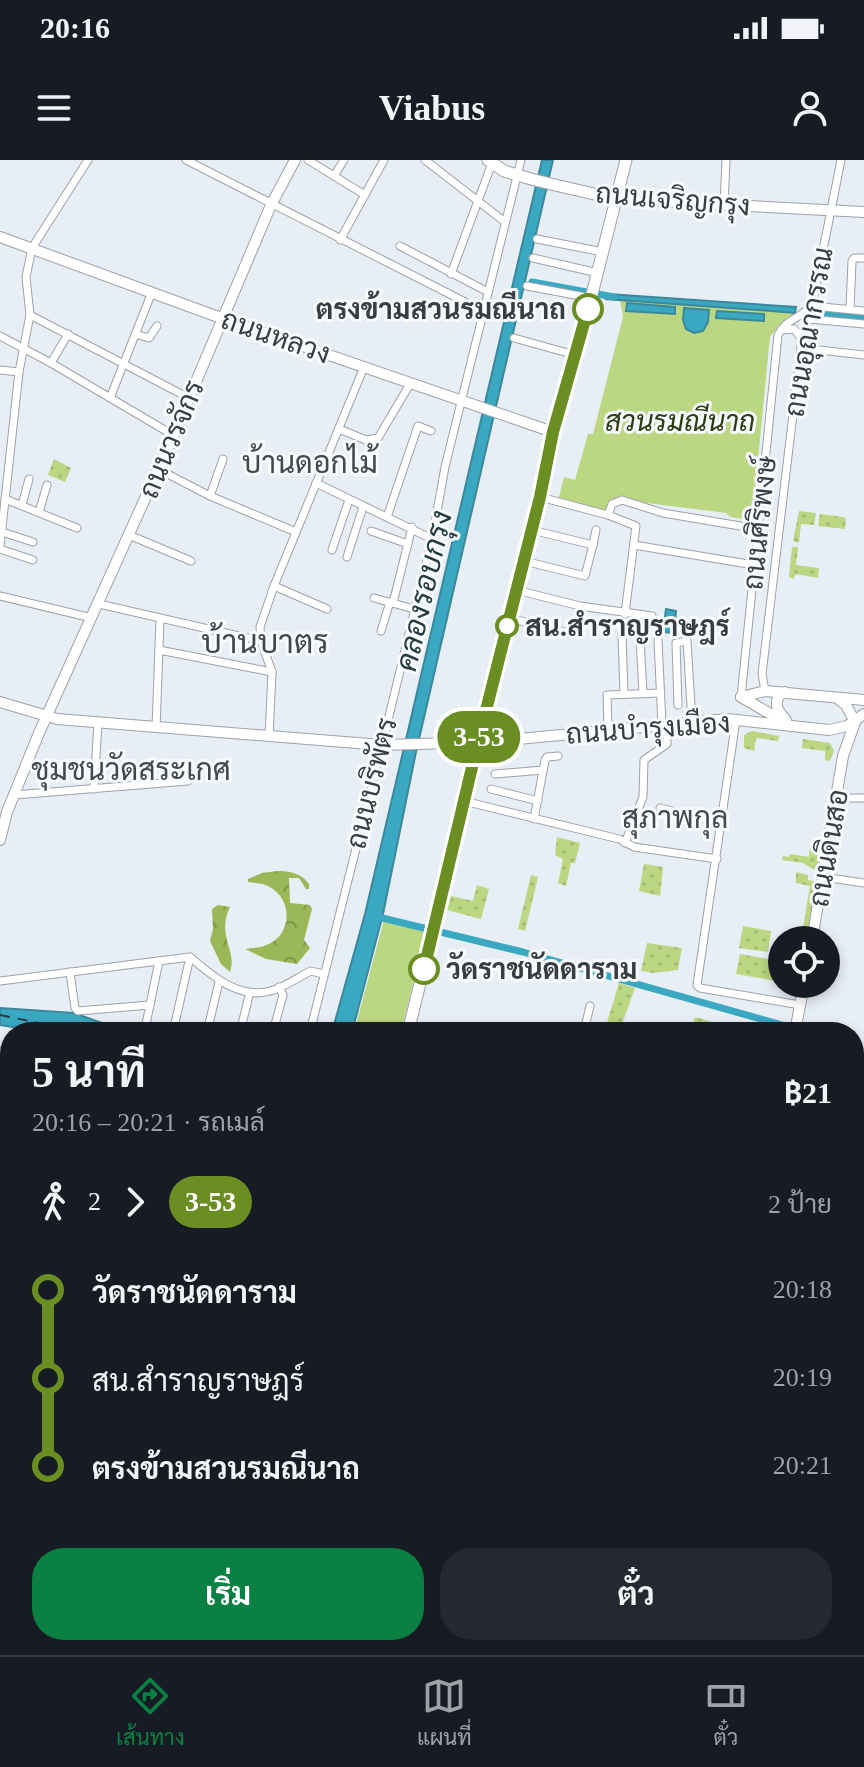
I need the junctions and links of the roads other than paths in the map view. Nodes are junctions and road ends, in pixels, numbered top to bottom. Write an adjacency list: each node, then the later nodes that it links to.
1 (88, 160): 27 (street)
2 (186, 160): 18 (street)
3 (295, 160): 18 (main road, ถนนวรจักร)
4 (308, 160): 13 (street)
5 (344, 160): 13 (street)
6 (384, 160): 15 (street)
7 (425, 160): 17 (street)
8 (521, 160): 14 (street, ถนนบริพัตร)
9 (626, 160): 16 (main road)
10 (726, 160): 19 (street)
11 (841, 160): 20 (street, ถนนอุณากรรณ)
12 (490, 161): 14 (main road, ถนนเจริญกรุง); 17 (street)
13 (334, 176): 15 (street)
14 (517, 176): 16 (main road, ถนนเจริญกรุง, bridge); 22 (street, ถนนบริพัตร)
15 (365, 195): 25 (street)
16 (616, 199): 19 (main road, ถนนเจริญกรุง); 28 (main road)
17 (477, 201): 22 (street); 32 (street)
18 (271, 205): 25 (street); 42 (main road, ถนนวรจักร)
19 (724, 205): 20 (main road, ถนนเจริญกรุง)
20 (829, 210): 21 (main road, ถนนเจริญกรุง); 37 (street, ถนนอุณากรรณ)
21 (864, 212)
22 (505, 222): 35 (street, ถนนบริพัตร)
23 (0, 237): 27 (main road, ถนนหลวง)
24 (537, 239): 28 (street)
25 (340, 240): 39 (street)
26 (400, 246): 32 (street)
27 (32, 248): 34 (main road, ถนนหลวง); 41 (street)
28 (603, 252): 31 (main road)
29 (533, 258): 31 (street)
30 (864, 258): 38 (street)
31 (598, 273): 36 (main road)
32 (451, 274): 35 (street)
33 (527, 286): 36 (street)
34 (152, 292): 42 (main road, ถนนหลวง); 47 (street)
35 (488, 292): 39 (street, ถนนบริพัตร)
36 (592, 294): 53 (main road)
37 (812, 305): 38 (street); 43 (street, ถนนอุณากรรณ); 48 (street)
38 (850, 309): 40 (street)
39 (483, 311): 63 (street, ถนนบริพัตร)
40 (864, 311)
41 (30, 315): 46 (street); 52 (street)
42 (221, 318): 57 (main road, ถนนหลวง); 62 (main road, ถนนวรจักร)
43 (809, 319): 44 (street); 51 (street, ถนนอุณากรรณ)
44 (864, 324)
45 (157, 326): 47 (street)
46 (68, 334): 55 (street); 56 (street)
47 (135, 334): 56 (street)
48 (778, 335): 51 (street); 86 (street, ถนนศิริพงษ์)
49 (0, 336): 52 (street)
50 (514, 338): 53 (street)
51 (802, 344): 54 (street); 128 (street, ถนนอุณากรรณ)
52 (22, 348): 55 (street); 59 (street)
53 (575, 355): 67 (main road)
54 (864, 355)
55 (51, 363): 61 (street)
56 (122, 364): 61 (street); 62 (street)
57 (364, 367): 60 (main road, ถนนหลวง); 64 (street)
58 (0, 370): 59 (street)
59 (19, 372): 69 (street)
60 (410, 384): 63 (main road, ถนนหลวง); 64 (street)
61 (110, 398): 68 (street)
62 (189, 398): 68 (main road, ถนนวรจักร)
63 (462, 402): 67 (main road, ถนนหลวง); 93 (street, ถนนบริพัตร)
64 (339, 429): 73 (street)
65 (0, 431): 69 (street)
66 (431, 431): 83 (street)
67 (553, 432): 76 (main road)
68 (173, 435): 71 (main road, ถนนวรจักร)
69 (10, 436): 77 (street)
70 (223, 459): 75 (street)
71 (158, 469): 75 (street); 92 (main road, ถนนวรจักร)
72 (29, 479): 79 (street)
73 (316, 483): 78 (street); 91 (street)
74 (47, 485): 81 (street)
75 (210, 496): 91 (street)
76 (540, 497): 82 (street); 87 (main road)
77 (5, 499): 79 (street); 90 (street)
78 (349, 500): 80 (street); 99 (street)
79 (22, 505): 81 (street)
80 (363, 507): 83 (street); 100 (street)
81 (39, 512): 85 (street)
82 (608, 515): 86 (street); 97 (street)
83 (387, 517): 84 (street)
84 (412, 527): 93 (street); 95 (street)
85 (77, 528)
86 (758, 529): 104 (street, ถนนศิริพงษ์)
87 (532, 530): 96 (street); 103 (main road)
88 (596, 530): 96 (street)
89 (371, 531): 95 (street)
90 (2, 532): 94 (street); 98 (street)
91 (296, 532): 106 (street)
92 (129, 535): 102 (street); 112 (main road, ถนนวรจักร)
93 (432, 539): 114 (street, ถนนบริพัตร)
94 (33, 542)
95 (408, 544): 111 (street)
96 (593, 545): 105 (street)
97 (634, 545): 104 (street); 115 (street)
98 (0, 548): 101 (street)
99 (332, 550)
100 (347, 557)
101 (33, 560)
102 (191, 561)
103 (524, 561): 105 (street); 108 (main road)
104 (754, 565): 134 (street, ถนนศิริพงษ์)
105 (585, 576): 107 (street)
106 (274, 586): 113 (street); 125 (street)
107 (582, 587)
108 (516, 590): 115 (street); 118 (main road)
109 (0, 596): 117 (street)
110 (374, 598): 111 (street)
111 (391, 602): 114 (street); 120 (street)
112 (99, 604): 117 (main road, ถนนวรจักร); 119 (street)
113 (327, 609)
114 (414, 609): 151 (street, ถนนบริพัตร)
115 (625, 614): 116 (street)
116 (652, 616)
117 (92, 618): 139 (main road, ถนนวรจักร)
118 (509, 618): 121 (street); 150 (main road)
119 (160, 619): 125 (street); 126 (street)
120 (381, 631)
121 (572, 634)
122 (622, 635): 132 (street)
123 (640, 639): 130 (street)
124 (658, 640): 131 (street)
125 (261, 641): 127 (street)
126 (159, 650): 127 (street); 146 (street)
127 (272, 672): 149 (street)
128 (765, 691): 129 (main road, ถนนบำรุงเมือง); 134 (main road, ถนนบำรุงเมือง)
129 (785, 692): 133 (main road, ถนนบำรุงเมือง); 144 (main road)
130 (643, 693): 131 (street); 132 (street)
131 (661, 693): 145 (street)
132 (624, 694): 147 (street)
133 (833, 696): 135 (main road, ถนนบำรุงเมือง); 142 (main road)
134 (741, 697): 140 (main road, ถนนศิริพงษ์); 144 (main road)
135 (864, 700)
136 (0, 702): 139 (main road, ถนนบำรุงเมือง)
137 (678, 705): 141 (street)
138 (864, 714): 142 (main road, ถนนบำรุงเมือง)
139 (46, 718): 143 (main road, ถนนบำรุงเมือง); 161 (main road, ถนนวรจักร)
140 (736, 720): 141 (main road, ถนนบำรุงเมือง); 144 (main road, ถนนบำรุงเมือง); 168 (street, ถนนศิริพงษ์)
141 (692, 722): 145 (main road, ถนนบำรุงเมือง)
142 (855, 722): 148 (main road, ถนนบำรุงเมือง); 153 (main road, ถนนดินสอ)
143 (98, 723): 146 (main road, ถนนบำรุงเมือง); 158 (street)
144 (790, 724): 148 (main road, ถนนบำรุงเมือง)
145 (664, 725): 147 (main road, ถนนบำรุงเมือง); 170 (street)
146 (156, 728): 149 (main road, ถนนบำรุงเมือง)
147 (608, 730): 150 (main road, ถนนบำรุงเมือง)
148 (829, 730): 153 (main road, ถนนดินสอ)
149 (269, 737): 151 (main road, ถนนบำรุงเมือง)
150 (478, 742): 151 (main road, ถนนบำรุงเมือง); 164 (main road)
151 (382, 745): 178 (street, ถนนบริพัตร)
152 (558, 756): 154 (street)
153 (843, 756): 162 (main road, ถนนดินสอ)
154 (543, 770): 155 (street); 165 (street)
155 (508, 773): 156 (street); 160 (street)
156 (495, 774)
157 (188, 781): 158 (street)
158 (94, 789): 161 (street)
159 (491, 789): 160 (street)
160 (504, 792): 165 (street)
161 (14, 795): 169 (main road, ถนนวรจักร)
162 (836, 798): 163 (street); 172 (main road, ถนนดินสอ)
163 (864, 798)
164 (464, 801): 167 (street); 193 (main road)
165 (538, 801): 167 (street)
166 (660, 808): 168 (street)
167 (534, 819): 170 (street)
168 (721, 823): 171 (street, ถนนศิริพงษ์)
169 (0, 840)
170 (625, 843): 171 (street)
171 (717, 859): 185 (street, ถนนศิริพงษ์)
172 (823, 877): 173 (street); 174 (main road, ถนนดินสอ)
173 (864, 883)
174 (814, 926)
175 (190, 957): 176 (street); 180 (street); 188 (street)
176 (159, 961): 177 (street); 184 (street)
177 (70, 972): 179 (street); 184 (street)
178 (323, 974): 181 (street); 192 (street, ถนนบริพัตร)
179 (0, 981)
180 (219, 982): 182 (street); 189 (street)
181 (279, 987): 182 (street); 191 (street)
182 (250, 992): 190 (street)
183 (801, 998): 185 (main road)
184 (150, 1005): 187 (street)
185 (800, 1005): 195 (main road)
186 (590, 1006): 194 (street)
187 (147, 1022)
188 (175, 1022)
189 (209, 1022)
190 (242, 1022)
191 (276, 1022)
192 (312, 1022)
193 (411, 1022)
194 (586, 1022)
195 (797, 1022)

